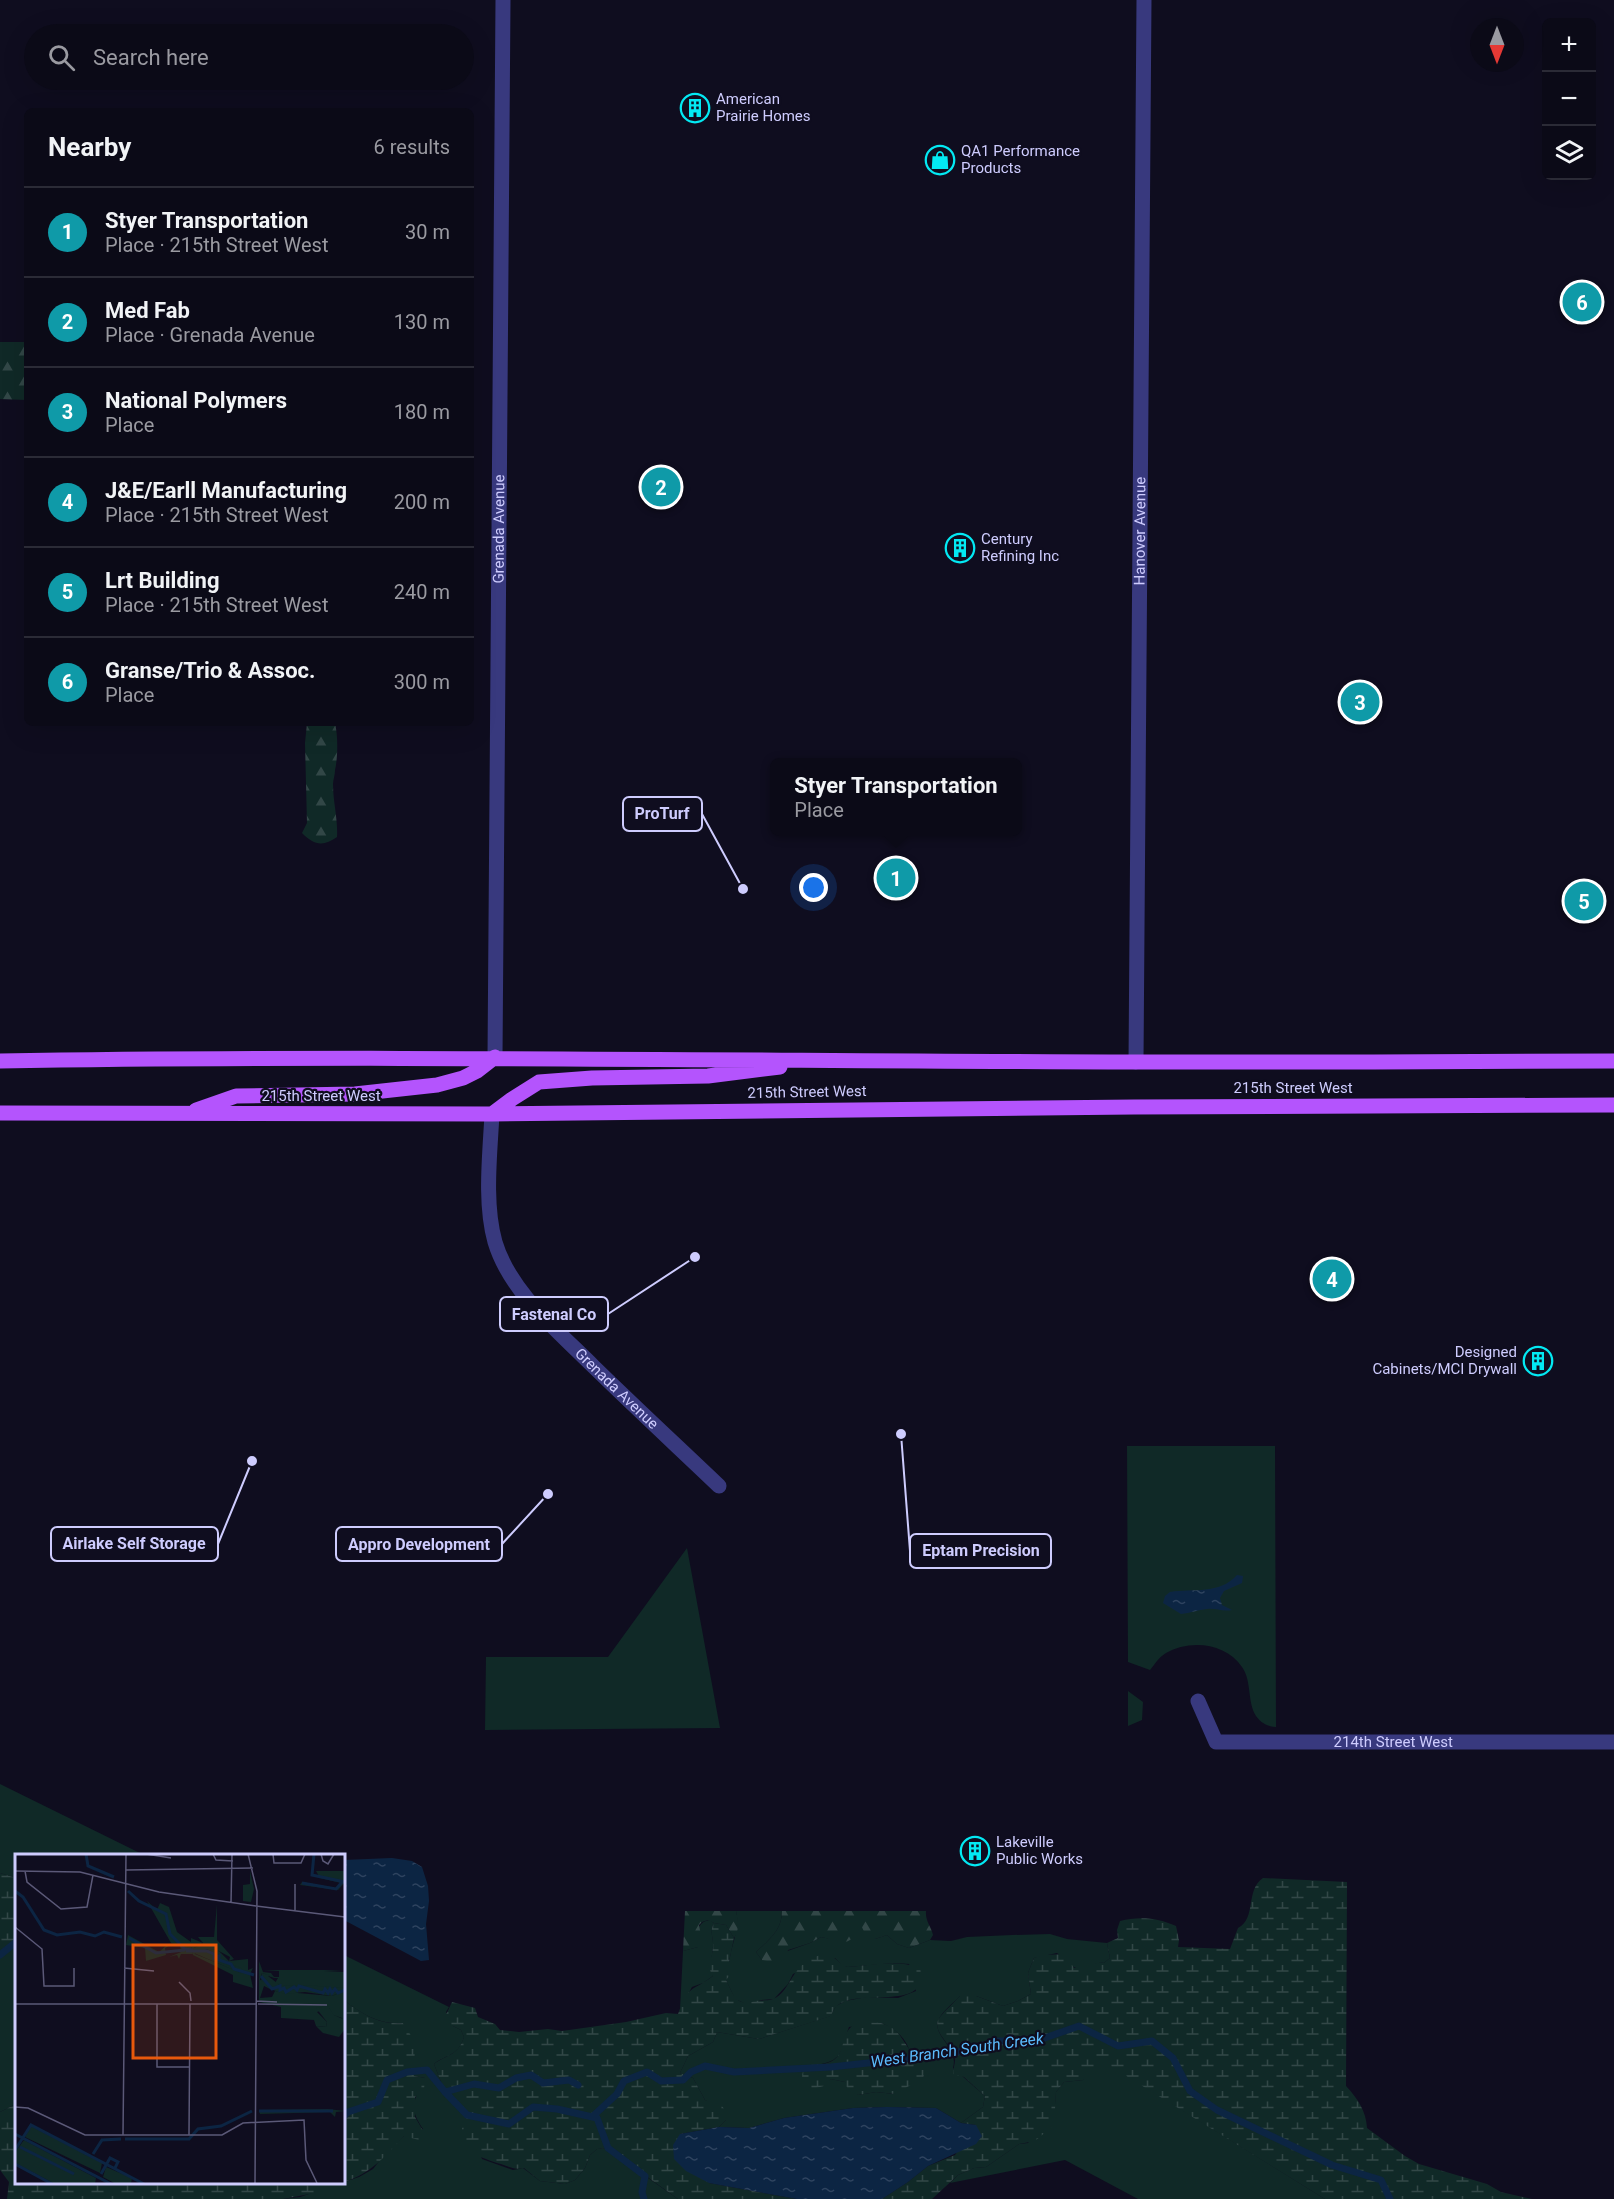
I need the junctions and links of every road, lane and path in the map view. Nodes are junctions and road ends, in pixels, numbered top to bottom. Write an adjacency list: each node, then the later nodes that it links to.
1 (503, 0): 3 (street, Grenada Avenue)
2 (1144, 0): 7 (street, Hanover Avenue)
3 (495, 1058): 4 (main road, 215th Street West); 5 (main road, 215th Street West); 10 (main road)
4 (846, 1059): 7 (main road, 215th Street West); 11 (main road)
5 (0, 1061)
6 (1614, 1061): 7 (main road, 215th Street West)
7 (1136, 1062)
8 (1614, 1105): 11 (main road, 215th Street West)
9 (0, 1113): 10 (main road, 215th Street West)
10 (186, 1114): 11 (main road, 215th Street West)
11 (492, 1114): 12 (street, Grenada Avenue)
12 (718, 1486)
13 (1198, 1701): 14 (street, 214th Street West)
14 (1614, 1742)

